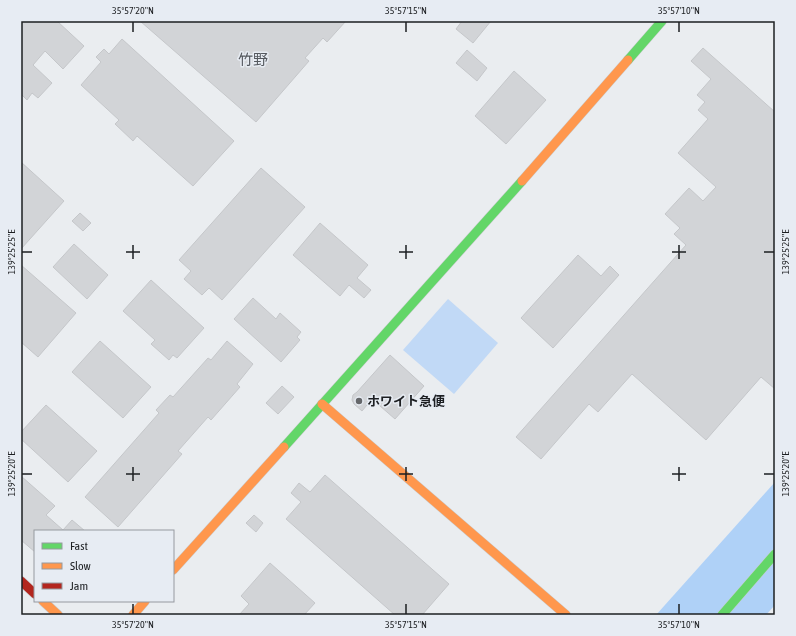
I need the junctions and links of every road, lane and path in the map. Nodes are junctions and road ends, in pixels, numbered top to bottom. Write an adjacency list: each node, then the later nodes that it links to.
1 (662, 21): 2 (street)
2 (322, 404): 4 (street); 11 (street)
3 (775, 554): 12 (street)
4 (174, 569)
5 (21, 581): 6 (street)
6 (34, 593)
7 (44, 602): 9 (street)
8 (144, 602): 10 (street)
9 (58, 615)
10 (133, 615)
11 (566, 615)
12 (722, 615)

